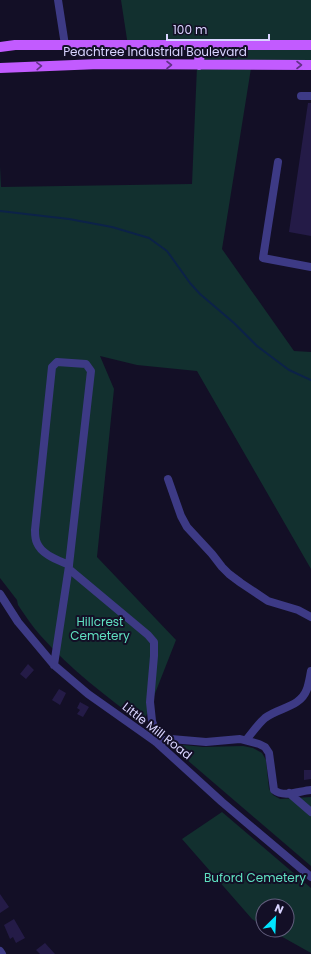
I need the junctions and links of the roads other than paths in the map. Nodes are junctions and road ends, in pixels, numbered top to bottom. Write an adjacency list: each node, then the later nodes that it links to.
1 (58, 0): 2 (street)
2 (65, 45): 3 (main road, Peachtree Industrial Boulevard); 5 (main road, Peachtree Industrial Boulevard)
3 (200, 45): 4 (main road, Peachtree Industrial Boulevard); 6 (main road)
4 (311, 45)
5 (0, 46)
6 (199, 65): 7 (main road, Peachtree Industrial Boulevard, one-way to 7); 8 (main road, Peachtree Industrial Boulevard, one-way to 6)
7 (311, 65)
8 (0, 68)
9 (301, 96): 10 (street)
10 (311, 96)
11 (278, 162): 12 (street)
12 (311, 267)
13 (168, 479): 16 (street)
14 (69, 567): 14 (street); 17 (street); 20 (street)
15 (0, 594): 17 (street, Little Mill Road)
16 (311, 617)
17 (54, 665): 20 (street, Little Mill Road)
18 (311, 670): 19 (street)
19 (246, 740): 20 (street); 22 (street)
20 (156, 742): 24 (street, Little Mill Road)
21 (311, 790): 22 (street)
22 (289, 793): 23 (street)
23 (311, 812)
24 (311, 877)
25 (0, 951): 26 (street)
26 (2, 954)

